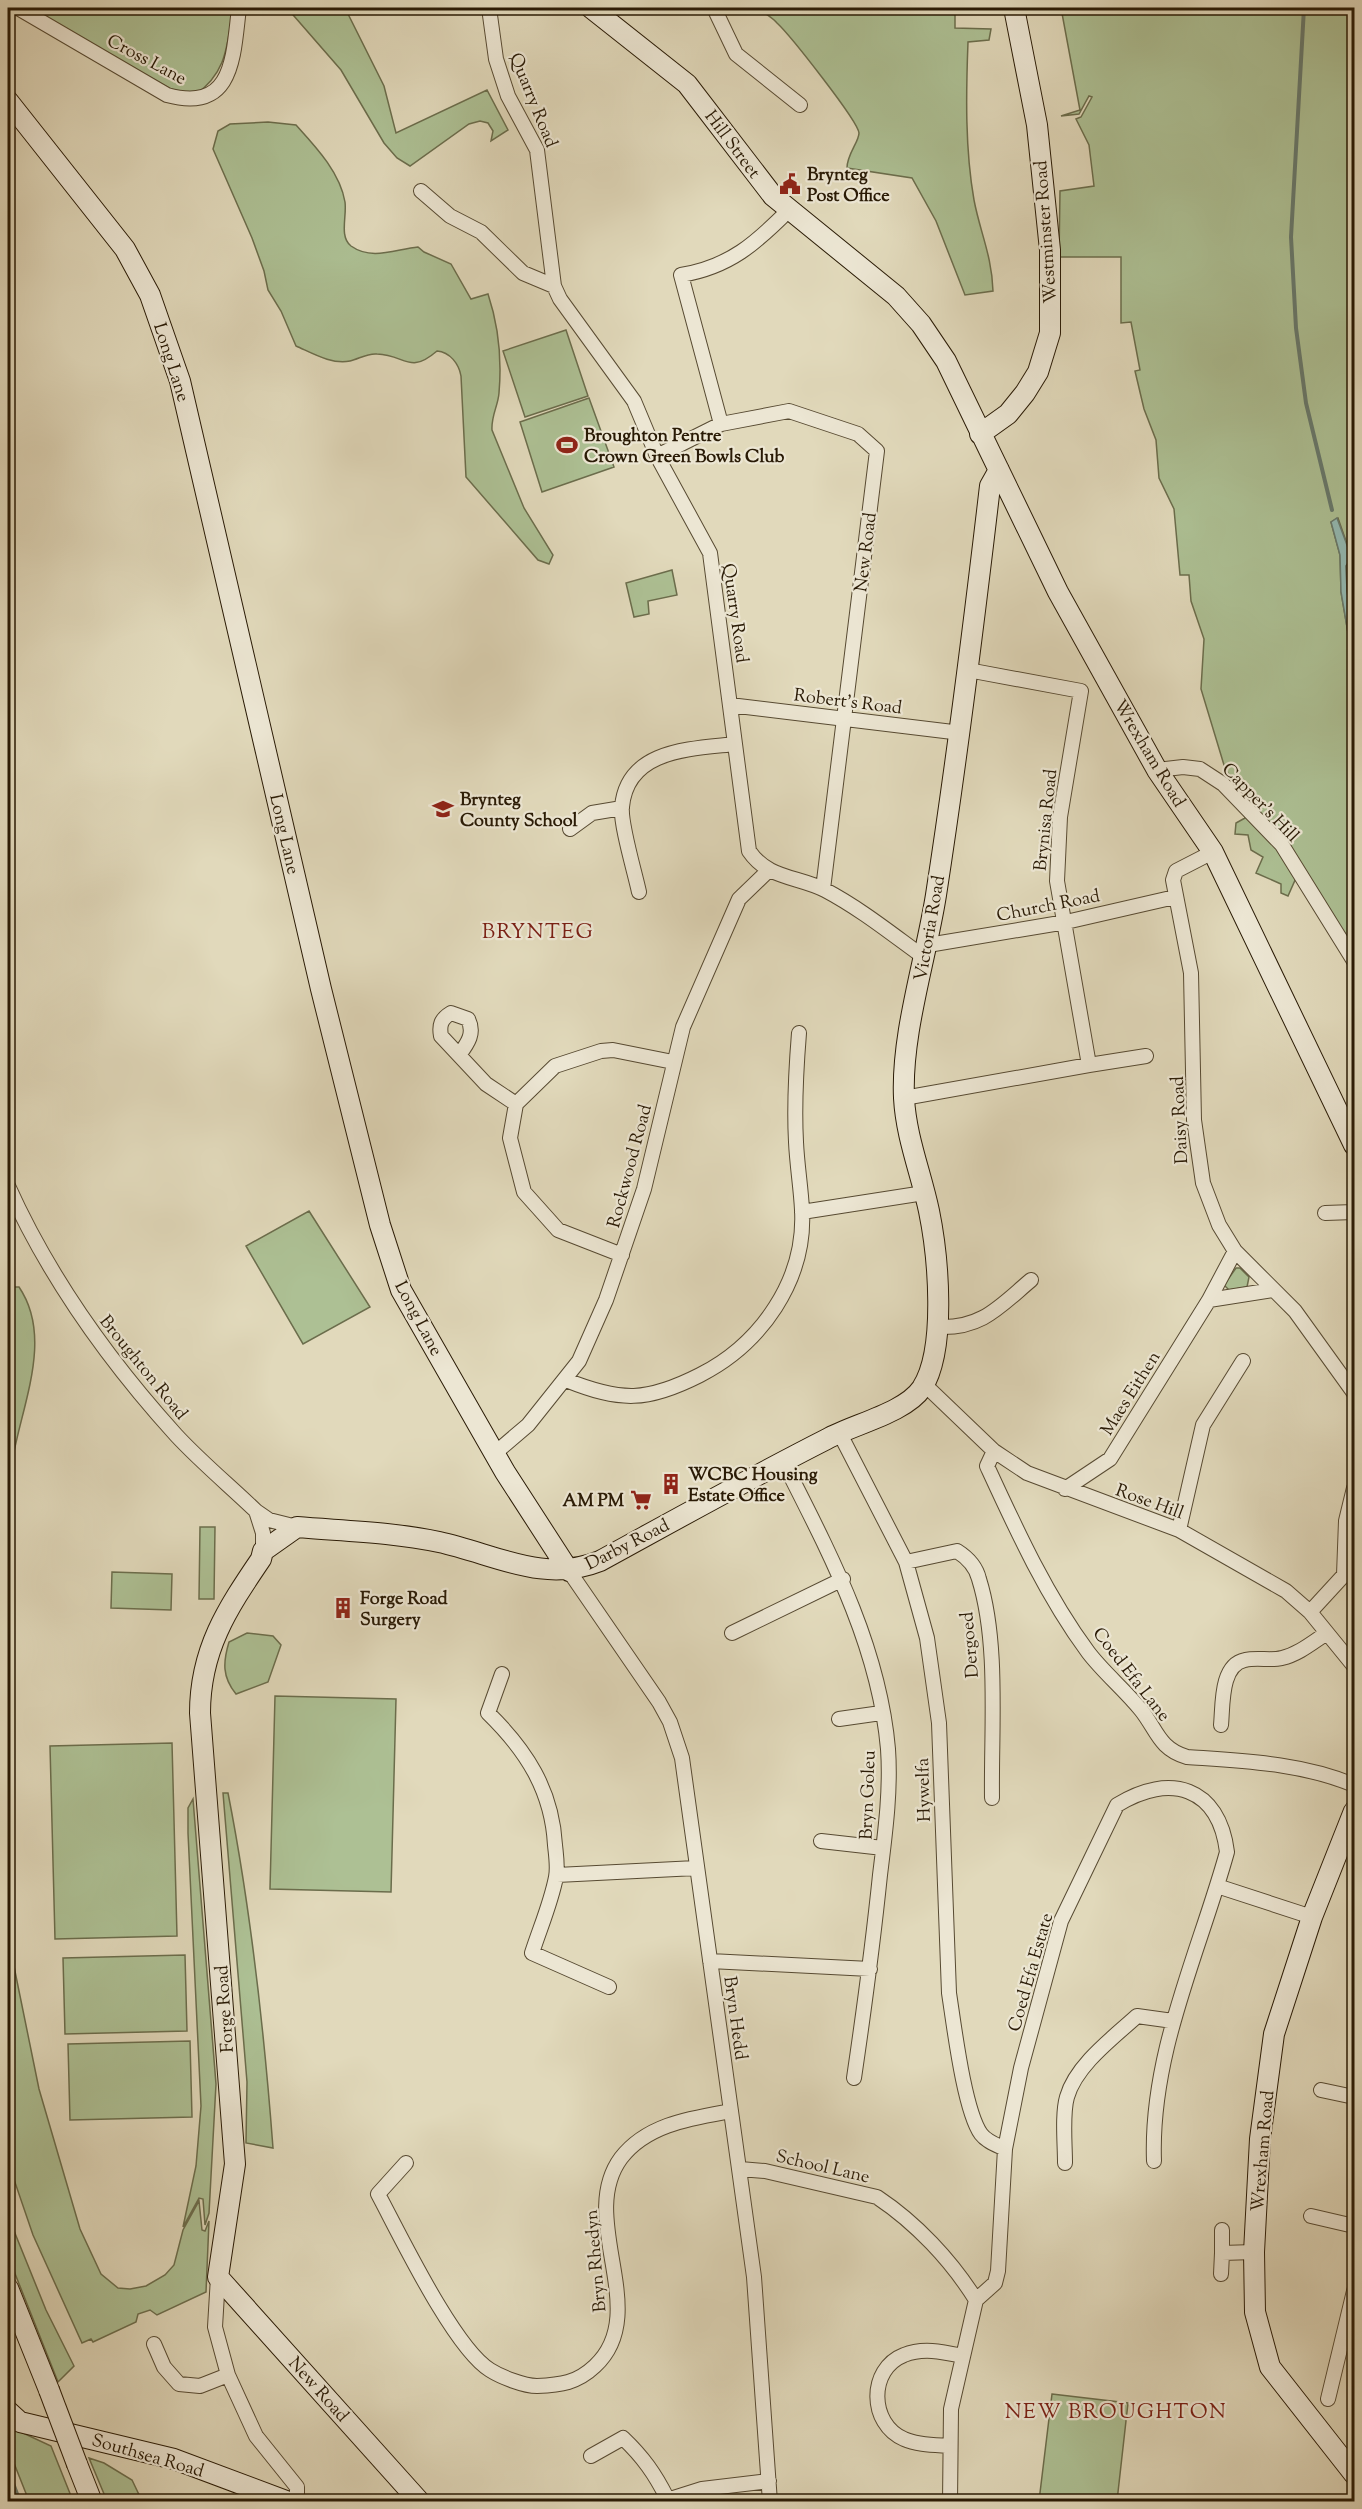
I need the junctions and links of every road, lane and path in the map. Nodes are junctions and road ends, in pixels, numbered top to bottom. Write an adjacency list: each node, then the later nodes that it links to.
1 (18, 8): 2 (street, Cross Lane)
2 (239, 8)
3 (489, 8): 11 (street, Quarry Road)
4 (591, 8): 10 (street, Hill Street)
5 (714, 8): 8 (street)
6 (1014, 8): 14 (street, Westminster Road)
7 (8, 101): 58 (street, Long Lane)
8 (800, 105)
9 (421, 191): 11 (street)
10 (790, 209): 12 (street, Hill Street); 13 (street)
11 (554, 286): 15 (street, Quarry Road)
12 (946, 361): 14 (street, Wrexham Road)
13 (721, 424): 15 (street, New Road); 19 (street, New Road)
14 (980, 434): 16 (street, Wrexham Road)
15 (657, 456): 18 (street, Quarry Road)
16 (999, 470): 17 (street, Victoria Road); 22 (street, Wrexham Road)
17 (968, 670): 20 (street, Victoria Road); 30 (street, Brynisa Road)
18 (730, 705): 19 (street, Robert's Road); 21 (street, Quarry Road)
19 (845, 719): 20 (street, Robert's Road); 27 (street, New Road)
20 (961, 733): 31 (street, Victoria Road)
21 (735, 744): 23 (street); 26 (street, Quarry Road)
22 (1157, 770): 25 (street, Wrexham Road); 32 (street, Capper's Hill)
23 (621, 808): 24 (street); 28 (street)
24 (570, 829)
25 (1213, 852): 29 (street, Daisy Road); 40 (street, Wrexham Road)
26 (768, 871): 27 (street); 36 (street, Rockwood Road)
27 (823, 889): 31 (street)
28 (639, 892)
29 (1175, 897): 30 (street, Church Road); 46 (street, Daisy Road)
30 (1066, 922): 31 (street, Church Road); 37 (street, Brynisa Road)
31 (926, 951): 38 (street, Victoria Road)
32 (1354, 961)
33 (799, 1033): 43 (street)
34 (459, 1055): 39 (street)
35 (1146, 1056): 37 (street)
36 (673, 1062): 39 (street); 47 (street, Rockwood Road)
37 (1089, 1065): 38 (street)
38 (904, 1098): 42 (street, Victoria Road)
39 (516, 1104): 47 (street)
40 (1354, 1145)
41 (8, 1186): 62 (street, Broughton Road)
42 (924, 1192): 43 (street); 51 (street, Victoria Road)
43 (802, 1212): 53 (street)
44 (1354, 1212): 45 (street)
45 (1325, 1213)
46 (1235, 1251): 49 (street, Daisy Road); 50 (street, Maes Eithen)
47 (622, 1255): 53 (street, Rockwood Road)
48 (1031, 1280): 51 (street)
49 (1272, 1290): 50 (street); 55 (street, Daisy Road)
50 (1209, 1300): 61 (street, Maes Eithen)
51 (938, 1327): 54 (street, Victoria Road)
52 (1243, 1361): 64 (street)
53 (566, 1380): 58 (street, Rockwood Road)
54 (924, 1384): 56 (street, Darby Road); 57 (street, Rose Hill)
55 (1354, 1394)
56 (839, 1432): 59 (street, Darby Road); 66 (street, Hywelfa)
57 (994, 1451): 61 (street, Rose Hill); 77 (street, Coed Efa Lane)
58 (494, 1454): 67 (street, Long Lane)
59 (783, 1461): 67 (street, Darby Road); 68 (street, Bryn Goleu)
60 (1354, 1488): 69 (street)
61 (1065, 1489): 64 (street, Rose Hill)
62 (256, 1511): 63 (street, Broughton Road); 65 (street)
63 (297, 1527): 65 (street, Forge Road); 67 (street, Darby Road)
64 (1179, 1530): 69 (street, Rose Hill)
65 (263, 1551): 105 (street, Forge Road)
66 (906, 1562): 78 (street, Dergoed); 94 (street, Hywelfa)
67 (569, 1571): 82 (street, Bryn Hedd)
68 (843, 1579): 70 (street); 74 (street, Bryn Goleu)
69 (1311, 1612): 71 (street, Rose Hill)
70 (732, 1633)
71 (1327, 1633): 72 (street, Rose Hill); 76 (street)
72 (1354, 1666)
73 (502, 1674): 83 (street)
74 (881, 1713): 75 (street); 81 (street, Bryn Goleu)
75 (839, 1719)
76 (1221, 1725)
77 (1354, 1785)
78 (992, 1798)
79 (1354, 1810): 85 (street, Wrexham Road)
80 (821, 1841): 81 (street)
81 (883, 1848): 87 (street, Bryn Goleu)
82 (696, 1868): 83 (street); 86 (street, Bryn Hedd)
83 (557, 1875): 88 (street)
84 (1217, 1886): 85 (street); 89 (street, Coed Efa Estate); 94 (street, Coed Efa Estate)
85 (1311, 1917): 102 (street, Wrexham Road)
86 (710, 1961): 87 (street); 93 (street, Bryn Hedd)
87 (870, 1968): 90 (street, Bryn Goleu)
88 (609, 1987)
89 (1173, 2021): 95 (street, Coed Efa Estate); 97 (street)
90 (854, 2078)
91 (1321, 2090): 92 (street)
92 (1354, 2097)
93 (731, 2111): 96 (street, Bryn Rhedyn); 98 (street, Bryn Hedd)
94 (1005, 2149): 108 (street, Coed Efa Estate)
95 (1154, 2161)
96 (406, 2163)
97 (1065, 2163)
98 (740, 2169): 108 (street, School Lane); 117 (street, Bryn Hedd)
99 (1311, 2216): 100 (street)
100 (1354, 2226)
101 (1222, 2230): 103 (street)
102 (1254, 2252): 103 (street); 116 (street, Wrexham Road)
103 (1222, 2253): 104 (street)
104 (1221, 2274)
105 (218, 2277): 111 (street, Forge Road); 122 (street, New Road)
106 (8, 2288): 119 (street, bridge)
107 (1354, 2291): 112 (street)
108 (975, 2300): 110 (street)
109 (154, 2343): 111 (street)
110 (963, 2356): 114 (street); 114 (street)
111 (228, 2375): 121 (street, Forge Road)
112 (1328, 2399)
113 (8, 2411): 120 (street, Southsea Road)
114 (949, 2446): 124 (street)
115 (591, 2456): 118 (street)
116 (1354, 2474)
117 (769, 2481): 118 (street); 123 (street, Bryn Hedd)
118 (664, 2500)
119 (92, 2502)
120 (289, 2502)
121 (297, 2502)
122 (420, 2502)
123 (770, 2502)
124 (950, 2502)

